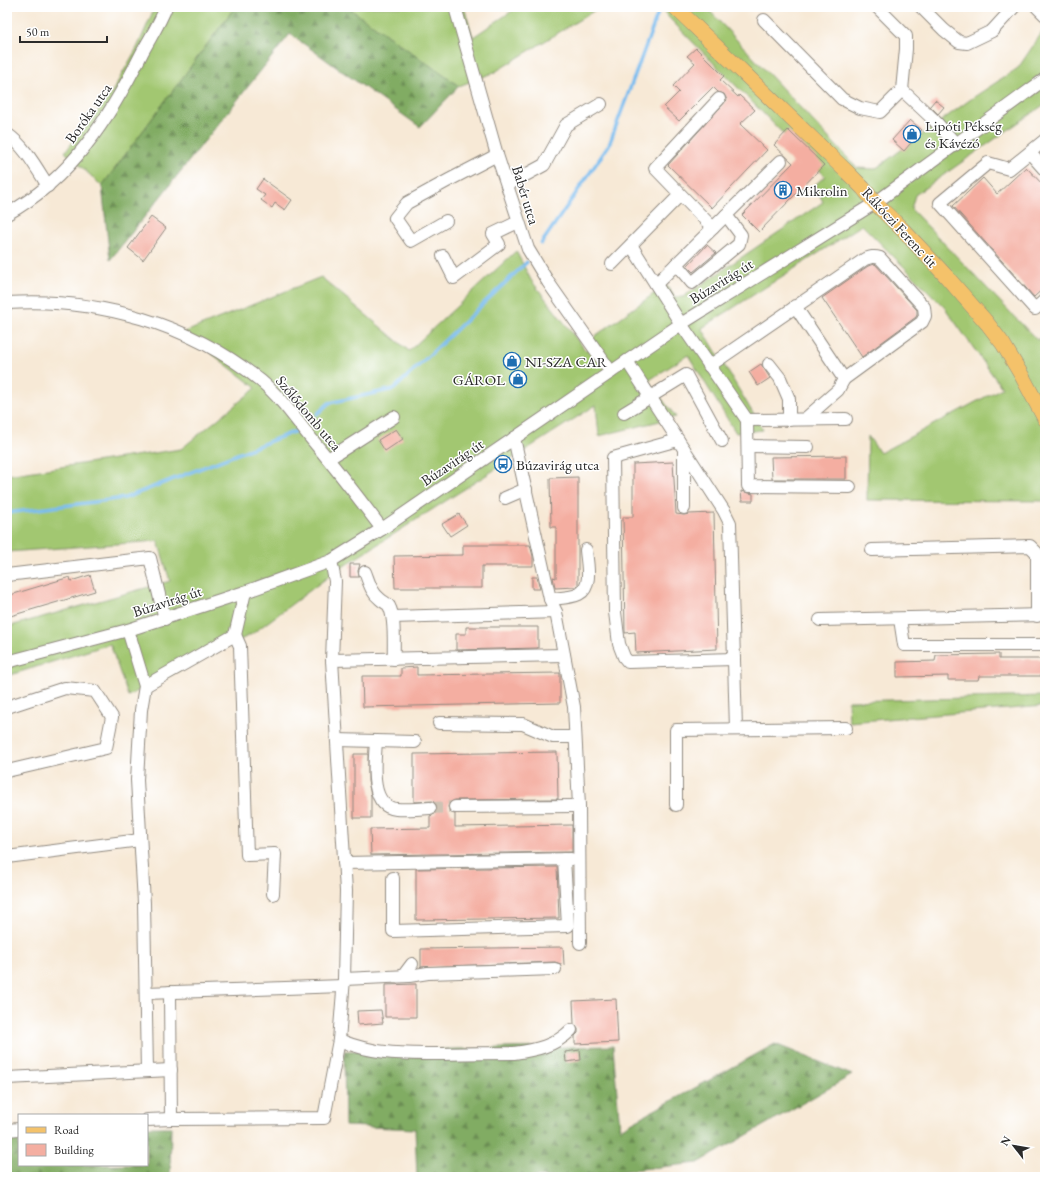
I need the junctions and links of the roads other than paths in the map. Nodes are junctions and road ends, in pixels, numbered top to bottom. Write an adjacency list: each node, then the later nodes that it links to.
1 (166, 7): 22 (street, Boróka utca)
2 (456, 7): 18 (street, Babér utca)
3 (676, 7): 24 (main road, Rákóczi Ferenc út)
4 (877, 7): 11 (street)
5 (921, 7): 6 (street)
6 (1014, 7)
7 (1037, 7): 8 (street)
8 (1045, 15)
9 (764, 20): 11 (street)
10 (1045, 79): 16 (street, Búzavirág út)
11 (902, 90): 16 (street)
12 (719, 99): 23 (street)
13 (601, 104): 21 (street)
14 (7, 134): 22 (street)
15 (1045, 140): 17 (street)
16 (956, 144): 24 (street, Búzavirág út)
17 (1030, 153): 20 (street); 35 (street)
18 (497, 155): 21 (street, Babér utca); 27 (street)
19 (781, 161): 26 (street)
20 (1045, 170)
21 (506, 185): 28 (street, Babér utca)
22 (48, 186): 25 (street, Boróka utca)
23 (680, 195): 29 (street); 30 (street)
24 (875, 204): 38 (street, Búzavirág út); 49 (main road, Rákóczi Ferenc út)
25 (7, 214)
26 (726, 215): 29 (street); 33 (street)
27 (446, 222)
28 (518, 222): 31 (street); 42 (street, Babér utca)
29 (713, 228): 33 (street)
30 (632, 245): 32 (street); 34 (street)
31 (443, 256)
32 (612, 264)
33 (676, 264): 34 (street)
34 (656, 284): 38 (street)
35 (1045, 300)
36 (7, 303): 57 (street, Szőlődomb utca)
37 (795, 306): 41 (street); 43 (street); 43 (street)
38 (681, 324): 39 (street, Búzavirág út); 41 (street)
39 (627, 361): 42 (street, Búzavirág út); 44 (street)
40 (769, 364): 51 (street)
41 (709, 366): 50 (street)
42 (611, 372): 52 (street, Búzavirág út)
43 (844, 379): 47 (street)
44 (650, 397): 45 (street); 53 (street); 54 (street)
45 (624, 413)
46 (394, 416): 57 (street)
47 (805, 419): 48 (street); 51 (street)
48 (846, 419)
49 (1045, 419)
50 (747, 420): 51 (street); 55 (street)
51 (789, 420)
52 (514, 438): 59 (street); 62 (street, Búzavirág út)
53 (722, 441)
54 (681, 444): 61 (street); 81 (street); 81 (street)
55 (748, 446): 56 (street); 58 (street)
56 (808, 447)
57 (328, 459): 62 (street, Szőlődomb utca)
58 (850, 487)
59 (526, 489): 60 (street); 69 (street)
60 (505, 498)
61 (684, 508)
62 (382, 529): 65 (street, Búzavirág út)
63 (586, 550): 69 (street)
64 (872, 550): 71 (street)
65 (331, 561): 68 (street, Búzavirág út); 82 (street)
66 (365, 572): 72 (street)
67 (7, 575): 73 (street)
68 (245, 592): 73 (street, Búzavirág út); 77 (street)
69 (550, 599): 70 (street)
70 (556, 612): 72 (street); 79 (street)
71 (1041, 616): 74 (street)
72 (393, 617): 80 (street)
73 (165, 619): 76 (street, Búzavirág út)
74 (900, 619): 75 (street); 78 (street)
75 (820, 620)
76 (128, 630): 83 (street, Búzavirág út); 84 (street)
77 (235, 635): 84 (street); 104 (street)
78 (1045, 645)
79 (564, 655): 80 (street); 89 (street)
80 (394, 659): 82 (street)
81 (734, 659): 88 (street)
82 (332, 660): 90 (street)
83 (7, 662)
84 (145, 686): 98 (street)
85 (7, 707): 93 (street)
86 (439, 723): 89 (street)
87 (846, 728): 88 (street)
88 (736, 729): 94 (street)
89 (575, 737): 95 (street)
90 (337, 740): 91 (street); 102 (street)
91 (376, 741): 92 (street); 97 (street)
92 (415, 742)
93 (7, 771)
94 (676, 805)
95 (579, 806): 96 (street); 101 (street)
96 (455, 807)
97 (430, 808)
98 (140, 840): 99 (street); 111 (street)
99 (7, 857)
100 (564, 859): 101 (street); 102 (street); 103 (street)
101 (580, 859): 105 (street)
102 (344, 864): 109 (street)
103 (393, 878)
104 (273, 894)
105 (580, 943)
106 (412, 964): 108 (street)
107 (555, 969): 108 (street)
108 (404, 976): 109 (street)
109 (344, 983): 110 (street); 113 (street)
110 (170, 992): 111 (street); 114 (street)
111 (146, 993): 115 (street)
112 (571, 1030): 113 (street)
113 (339, 1040): 117 (street)
114 (171, 1070): 115 (street); 117 (street)
115 (147, 1071): 116 (street)
116 (7, 1078)
117 (171, 1118): 118 (street)
118 (148, 1120)
119 (18, 1129): 120 (street)
120 (7, 1130)

